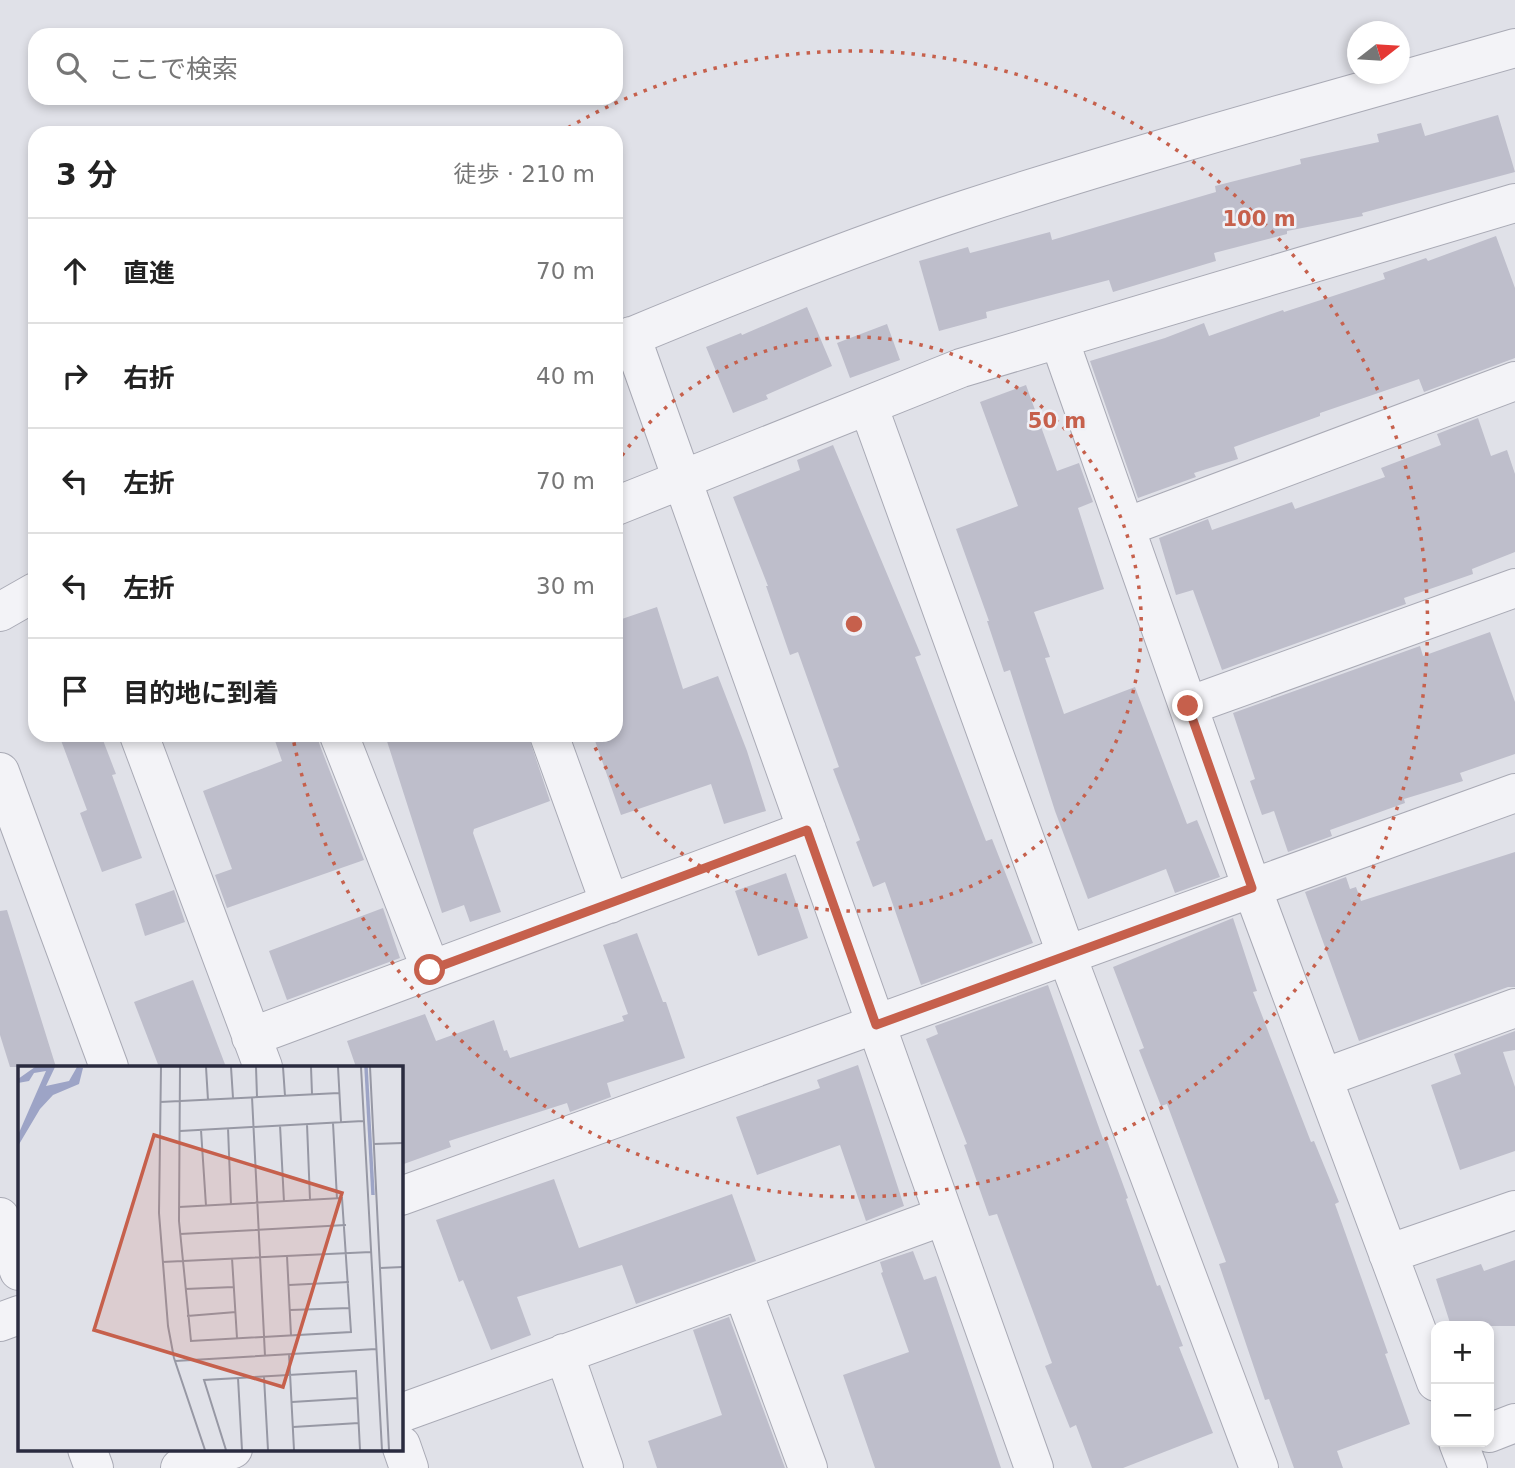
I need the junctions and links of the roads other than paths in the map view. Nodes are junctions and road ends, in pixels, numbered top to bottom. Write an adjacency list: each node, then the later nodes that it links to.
1 (1515, 48): 4 (street)
2 (1515, 203): 3 (street)
3 (1059, 339): 6 (street); 9 (street)
4 (624, 340): 7 (street)
5 (1515, 381): 9 (street)
6 (868, 405): 7 (street); 22 (street)
7 (681, 479): 8 (street); 19 (street)
8 (623, 503)
9 (1126, 527): 13 (street)
10 (1515, 589): 13 (street)
11 (28, 596): 12 (street)
12 (0, 612)
13 (1188, 706): 20 (street)
14 (142, 742): 26 (street)
15 (342, 742): 23 (street)
16 (552, 742): 21 (street)
17 (0, 772): 27 (street)
18 (1515, 793): 20 (street)
19 (807, 830): 21 (street); 25 (street)
20 (1252, 888): 22 (street); 28 (street)
21 (610, 904): 23 (street)
22 (1067, 956): 25 (street); 54 (street)
23 (430, 970): 26 (street)
24 (1515, 1008): 28 (street)
25 (876, 1025): 29 (street); 31 (street)
26 (257, 1052)
27 (109, 1066)
28 (1323, 1078): 33 (street)
29 (402, 1196)
30 (1515, 1210): 33 (street)
31 (944, 1216): 35 (street); 53 (street)
32 (0, 1217): 34 (street)
33 (1388, 1254): 39 (street)
34 (18, 1268)
35 (742, 1289): 38 (street); 52 (street)
36 (18, 1315): 37 (street)
37 (0, 1322)
38 (564, 1353): 40 (street); 51 (street)
39 (1431, 1369)
40 (402, 1413)
41 (1515, 1423): 42 (street)
42 (1494, 1433)
43 (402, 1448): 50 (street)
44 (87, 1450): 47 (street)
45 (230, 1450): 48 (street)
46 (251, 1450): 49 (street)
47 (94, 1468)
48 (180, 1468)
49 (258, 1468)
50 (409, 1468)
51 (604, 1468)
52 (808, 1468)
53 (1034, 1468)
54 (1259, 1468)

